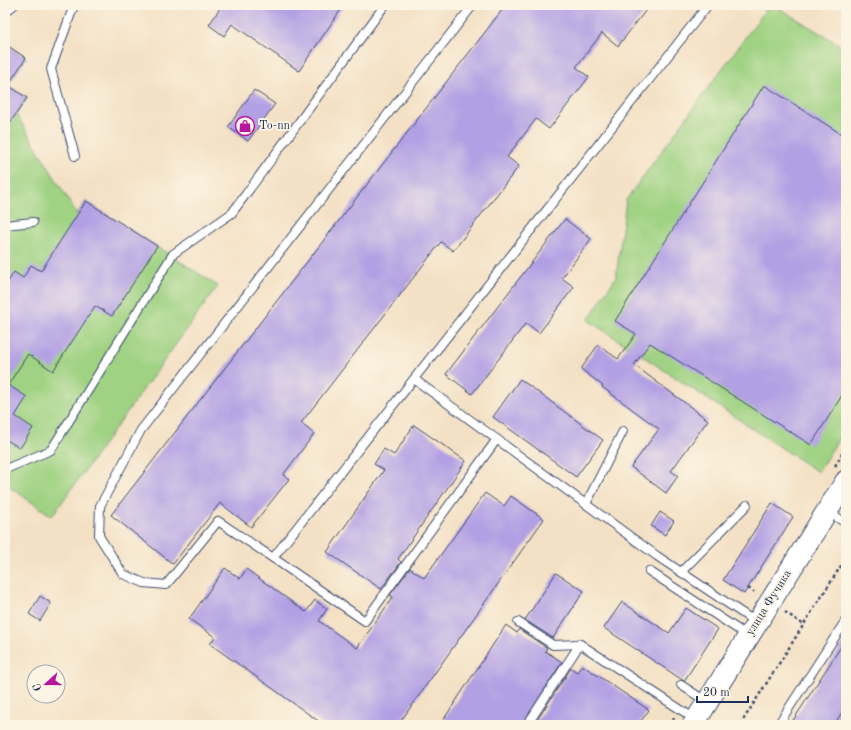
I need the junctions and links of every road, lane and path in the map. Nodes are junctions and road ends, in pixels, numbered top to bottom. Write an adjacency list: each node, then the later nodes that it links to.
1 (14, 5): 6 (lane)
2 (74, 5): 7 (lane)
3 (385, 5): 13 (lane)
4 (473, 5): 19 (lane)
5 (708, 5): 10 (lane)
6 (5, 12)
7 (75, 156)
8 (33, 222): 9 (lane)
9 (5, 225)
10 (414, 379): 12 (lane); 19 (lane)
11 (624, 431): 15 (lane)
12 (497, 439): 15 (lane); 19 (lane)
13 (5, 466)
14 (846, 481): 17 (street, улица Фучика)
15 (586, 504): 22 (lane)
16 (747, 505): 22 (lane)
17 (827, 511): 18 (lane); 25 (street, улица Фучика)
18 (846, 523)
19 (273, 558)
20 (846, 558): 31 (path)
21 (649, 571): 25 (lane)
22 (681, 572): 25 (lane)
23 (846, 620): 32 (lane)
24 (518, 622): 26 (lane)
25 (752, 629): 28 (street, улица Фучика)
26 (580, 644): 29 (lane); 30 (lane)
27 (682, 685): 28 (lane)
28 (708, 702): 29 (street, улица Фучика)
29 (694, 722)
30 (527, 725)
31 (740, 725)
32 (778, 725)

